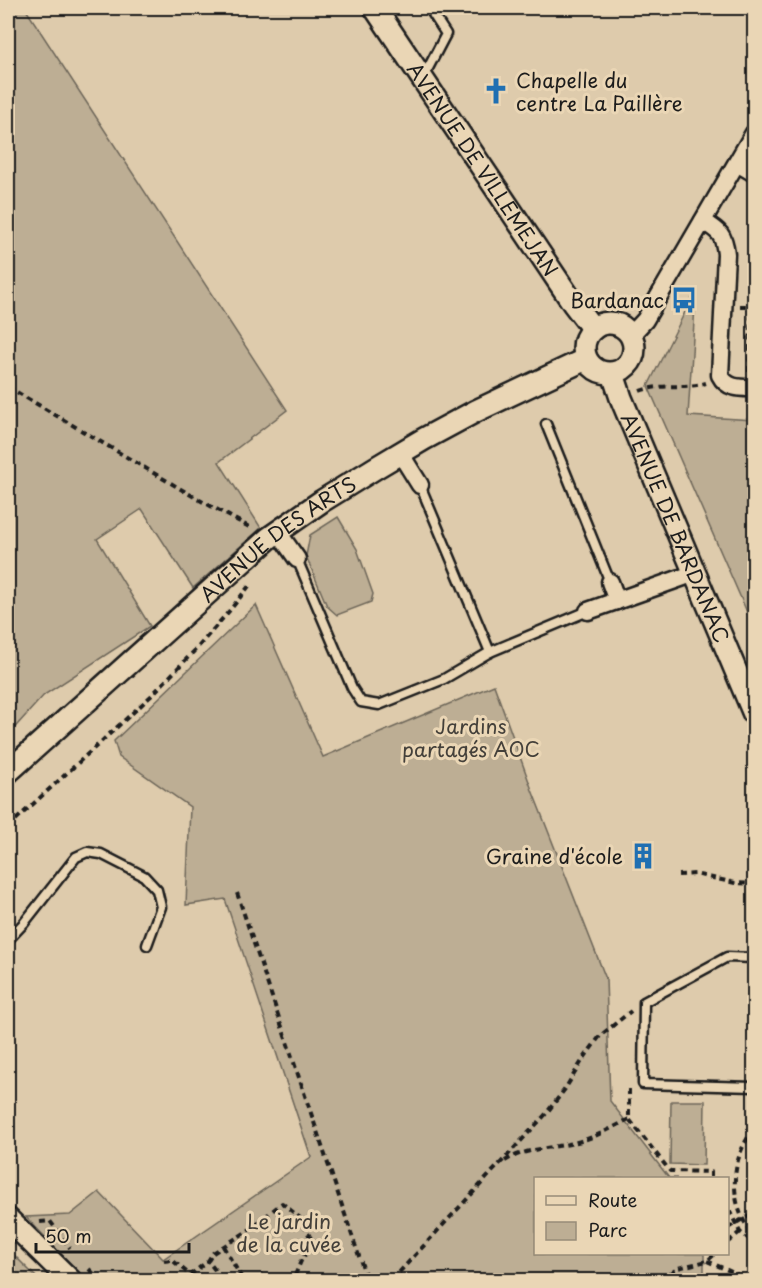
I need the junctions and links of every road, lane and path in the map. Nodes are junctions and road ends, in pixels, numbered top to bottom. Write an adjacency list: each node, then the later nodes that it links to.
1 (375, 8): 3 (street, AVENUE DE VILLEMEJAN)
2 (429, 8): 3 (lane)
3 (423, 78): 9 (street, AVENUE DE VILLEMEJAN)
4 (754, 133): 5 (street)
5 (737, 163): 6 (street); 7 (street)
6 (754, 173)
7 (703, 221): 10 (street); 13 (street)
8 (754, 227): 15 (path)
9 (593, 329): 10 (street); 11 (street)
10 (631, 335): 12 (street)
11 (586, 359): 12 (street); 18 (street, AVENUE DES ARTS)
12 (613, 374): 16 (street, AVENUE DE BARDANAC)
13 (721, 379): 15 (street); 16 (path)
14 (8, 387): 20 (path)
15 (751, 388)
16 (621, 398): 22 (street, AVENUE DE BARDANAC)
17 (546, 424): 23 (lane)
18 (400, 453): 19 (street); 20 (street, AVENUE DES ARTS)
19 (420, 485): 27 (lane)
20 (274, 535): 21 (street); 29 (street, AVENUE DES ARTS)
21 (297, 559): 27 (lane)
22 (695, 573): 25 (street); 28 (street, AVENUE DE BARDANAC)
23 (610, 582): 25 (street)
24 (250, 584): 30 (path)
25 (617, 601): 26 (street)
26 (588, 611): 27 (lane)
27 (490, 652)
28 (754, 714)
29 (12, 763)
30 (8, 827)
31 (678, 874): 32 (path)
32 (754, 884)
33 (237, 893): 66 (path)
34 (8, 940): 35 (lane)
35 (147, 945)
36 (754, 958): 37 (lane)
37 (644, 1002): 38 (lane); 42 (path)
38 (643, 1084): 39 (lane); 40 (path)
39 (754, 1087)
40 (629, 1119): 42 (path); 43 (path)
41 (754, 1129): 47 (path)
42 (499, 1164): 67 (path)
43 (711, 1177)
44 (729, 1212): 49 (path)
45 (754, 1214): 47 (path)
46 (8, 1219): 61 (street)
47 (743, 1219): 48 (path); 50 (path)
48 (729, 1227)
49 (740, 1232): 51 (path); 52 (path)
50 (754, 1236)
51 (729, 1241)
52 (754, 1243)
53 (223, 1246): 57 (path); 64 (path); 65 (path)
54 (708, 1255): 58 (path)
55 (713, 1255): 58 (path)
56 (164, 1261): 59 (path)
57 (208, 1261): 59 (path); 63 (path)
58 (708, 1261): 60 (path); 68 (path)
59 (190, 1275): 62 (path)
60 (754, 1278)
61 (70, 1281)
62 (194, 1281)
63 (219, 1281)
64 (243, 1281)
65 (292, 1281)
66 (367, 1281)
67 (392, 1281)
68 (662, 1281)

